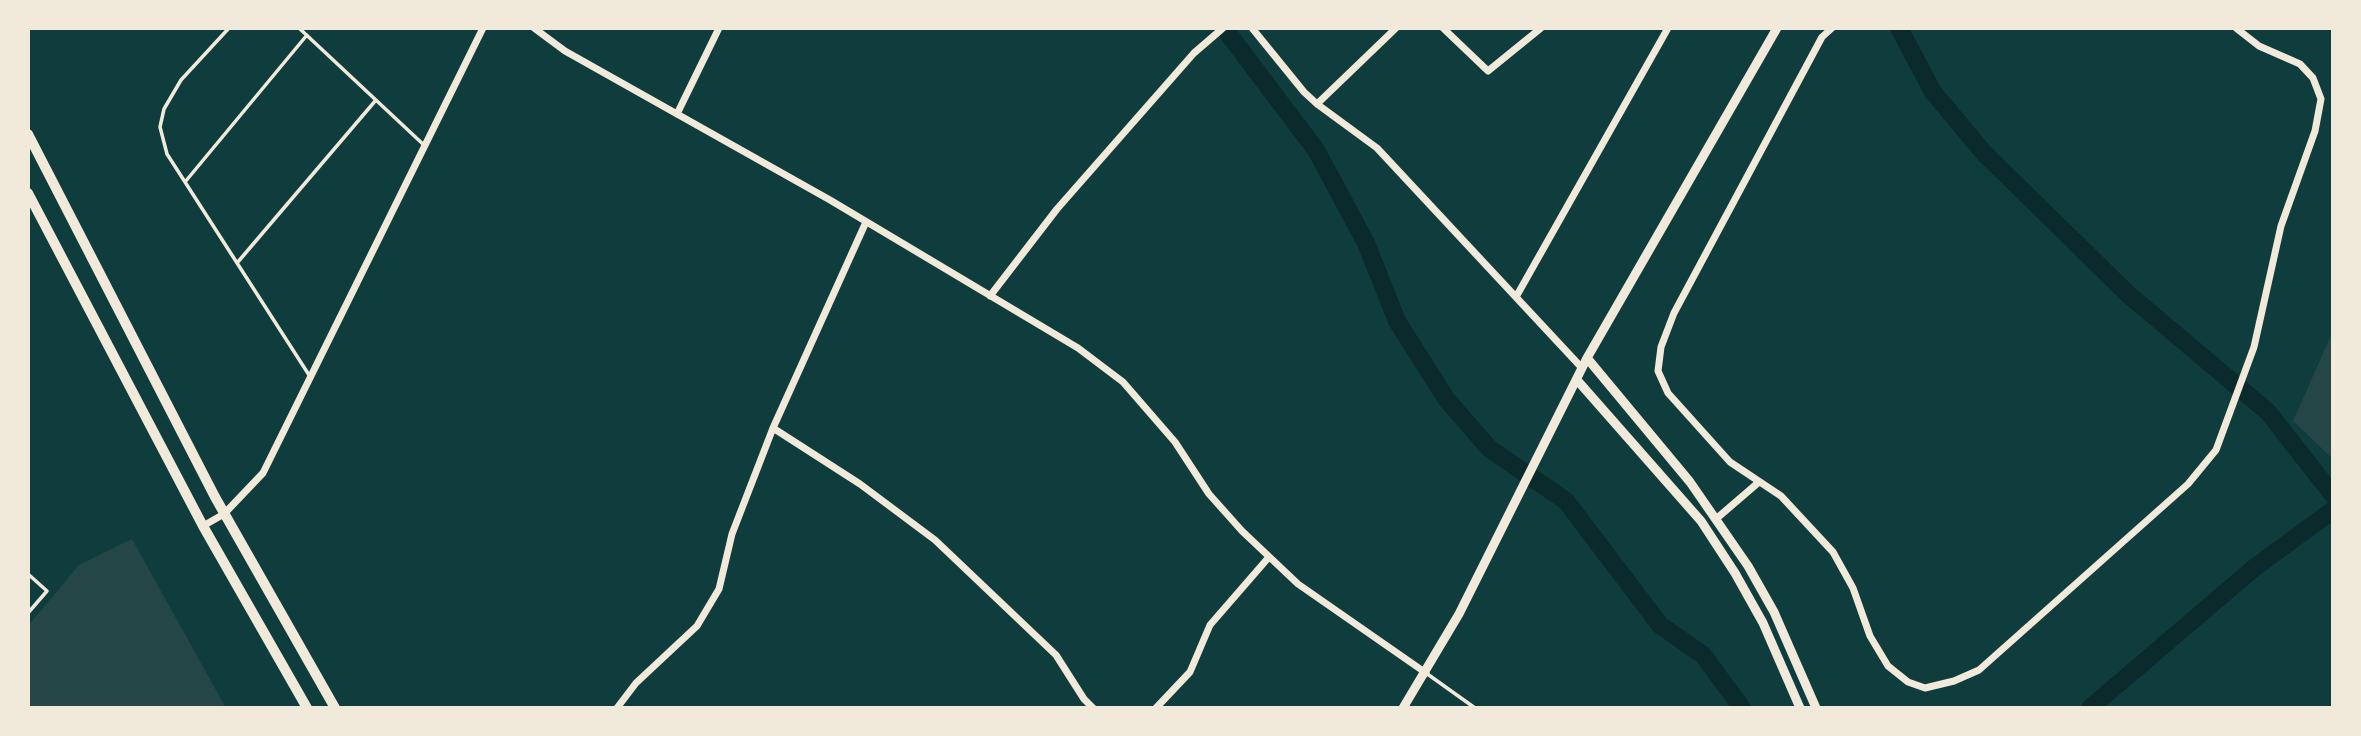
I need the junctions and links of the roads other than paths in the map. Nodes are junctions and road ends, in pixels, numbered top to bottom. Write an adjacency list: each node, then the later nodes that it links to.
1 (229, 28): 21 (lane)
2 (299, 28): 15 (lane)
3 (483, 28): 20 (street)
4 (534, 28): 18 (street)
5 (719, 28): 18 (street)
6 (1223, 28): 25 (street)
7 (1252, 28): 17 (street)
8 (1396, 28): 17 (street)
9 (1443, 28): 10 (street)
10 (1541, 28)
11 (1668, 28): 26 (street)
12 (1832, 28): 32 (street)
13 (2236, 28): 32 (street)
14 (1775, 29): 27 (street)
15 (307, 35): 16 (lane); 21 (lane)
16 (376, 100): 20 (lane); 24 (lane)
17 (1317, 104): 26 (street)
18 (677, 114): 23 (street)
19 (28, 134): 33 (main road)
20 (425, 146): 29 (street)
21 (185, 181): 24 (lane)
22 (28, 193): 35 (main road)
23 (866, 222): 25 (street); 31 (street)
24 (237, 263): 29 (lane)
25 (990, 296): 36 (street)
26 (1516, 297): 28 (street)
27 (1587, 358): 28 (street); 34 (street)
28 (1582, 368): 30 (street)
29 (311, 377): 33 (street)
30 (1577, 380): 39 (street); 47 (street)
31 (773, 428): 42 (street); 43 (street)
32 (1759, 482): 34 (street)
33 (224, 514): 35 (street); 41 (main road)
34 (1716, 519): 48 (street)
35 (203, 526): 40 (main road)
36 (1269, 557): 39 (street); 44 (street)
37 (28, 574): 38 (lane)
38 (28, 613)
39 (1426, 673): 45 (street); 46 (lane)
40 (307, 708)
41 (335, 708)
42 (617, 708)
43 (1093, 708)
44 (1156, 708)
45 (1403, 708)
46 (1475, 708)
47 (1800, 708)
48 (1816, 708)

